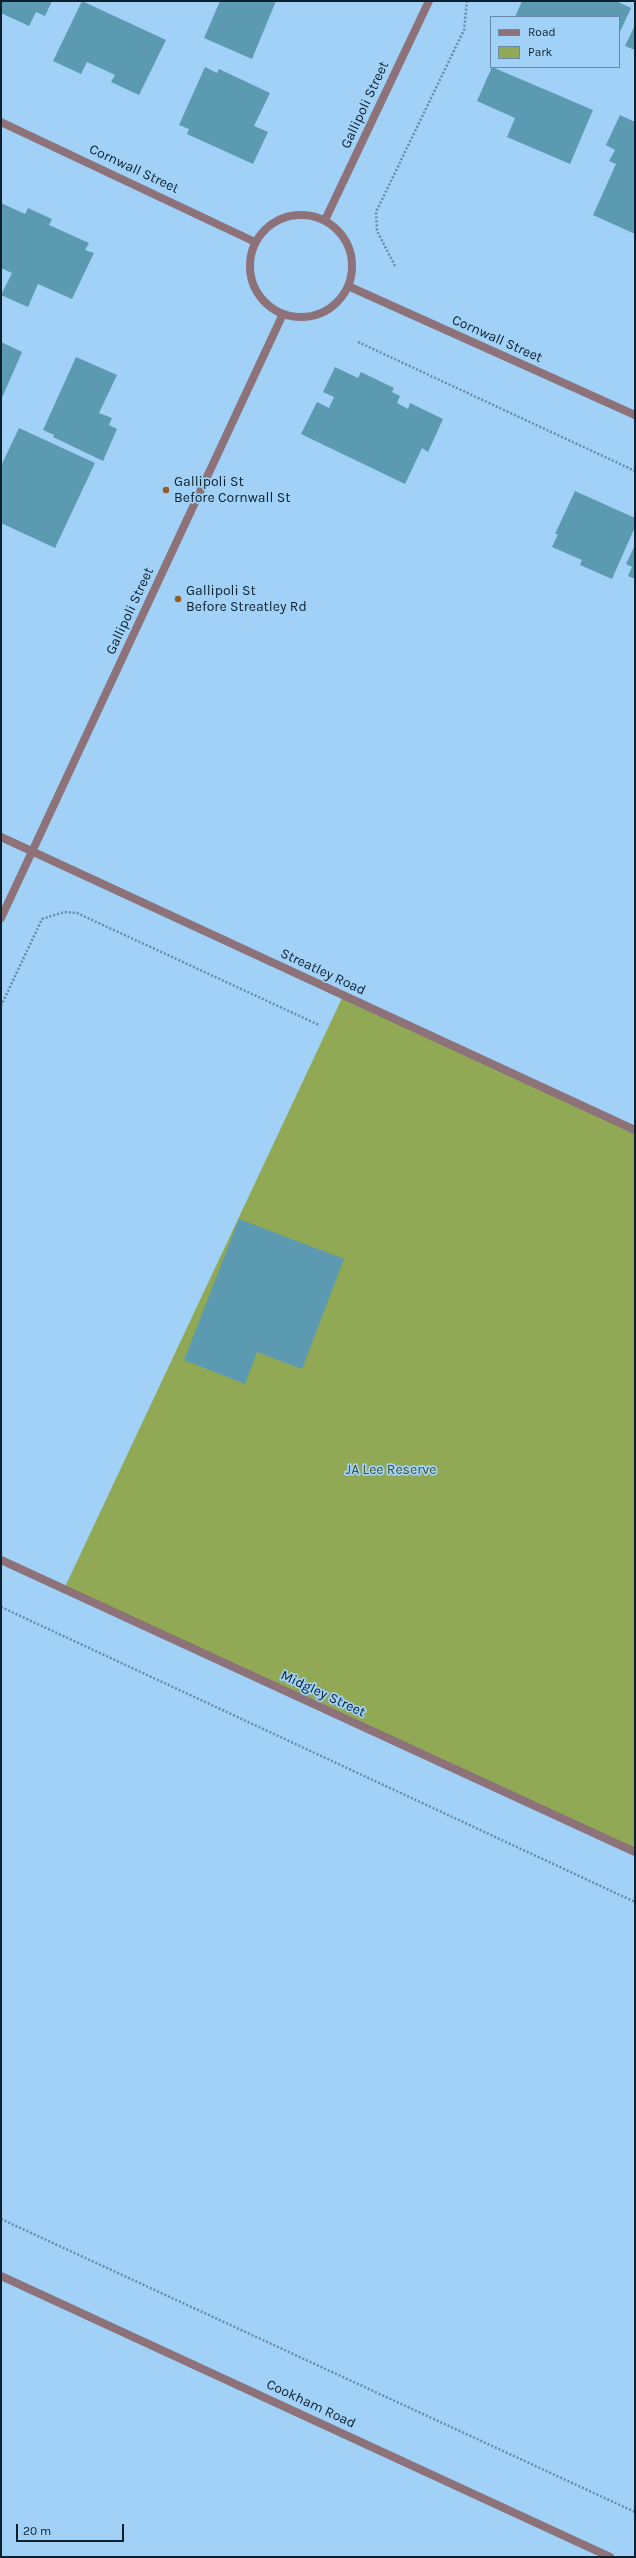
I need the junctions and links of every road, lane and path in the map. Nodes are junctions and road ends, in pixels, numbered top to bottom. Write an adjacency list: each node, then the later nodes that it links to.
1 (429, 1): 4 (street, Gallipoli Street)
2 (467, 1): 6 (path)
3 (1, 122): 5 (street, Cornwall Street)
4 (325, 220): 5 (street); 7 (street)
5 (255, 242): 8 (street)
6 (395, 266)
7 (348, 286): 8 (street); 10 (street, Cornwall Street)
8 (282, 314): 13 (street, Gallipoli Street)
9 (358, 342): 11 (path)
10 (635, 415)
11 (635, 471)
12 (1, 837): 13 (street, Streatley Road)
13 (32, 852): 14 (street, Gallipoli Street); 17 (street, Streatley Road)
14 (1, 918)
15 (1, 1006): 16 (path)
16 (320, 1025)
17 (635, 1130)
18 (1, 1560): 20 (street, Midgley Street)
19 (1, 1607): 21 (path)
20 (635, 1852)
21 (635, 1902)
22 (1, 2219): 24 (path)
23 (1, 2276): 25 (street, Cookham Road)
24 (635, 2512)
25 (610, 2557)

